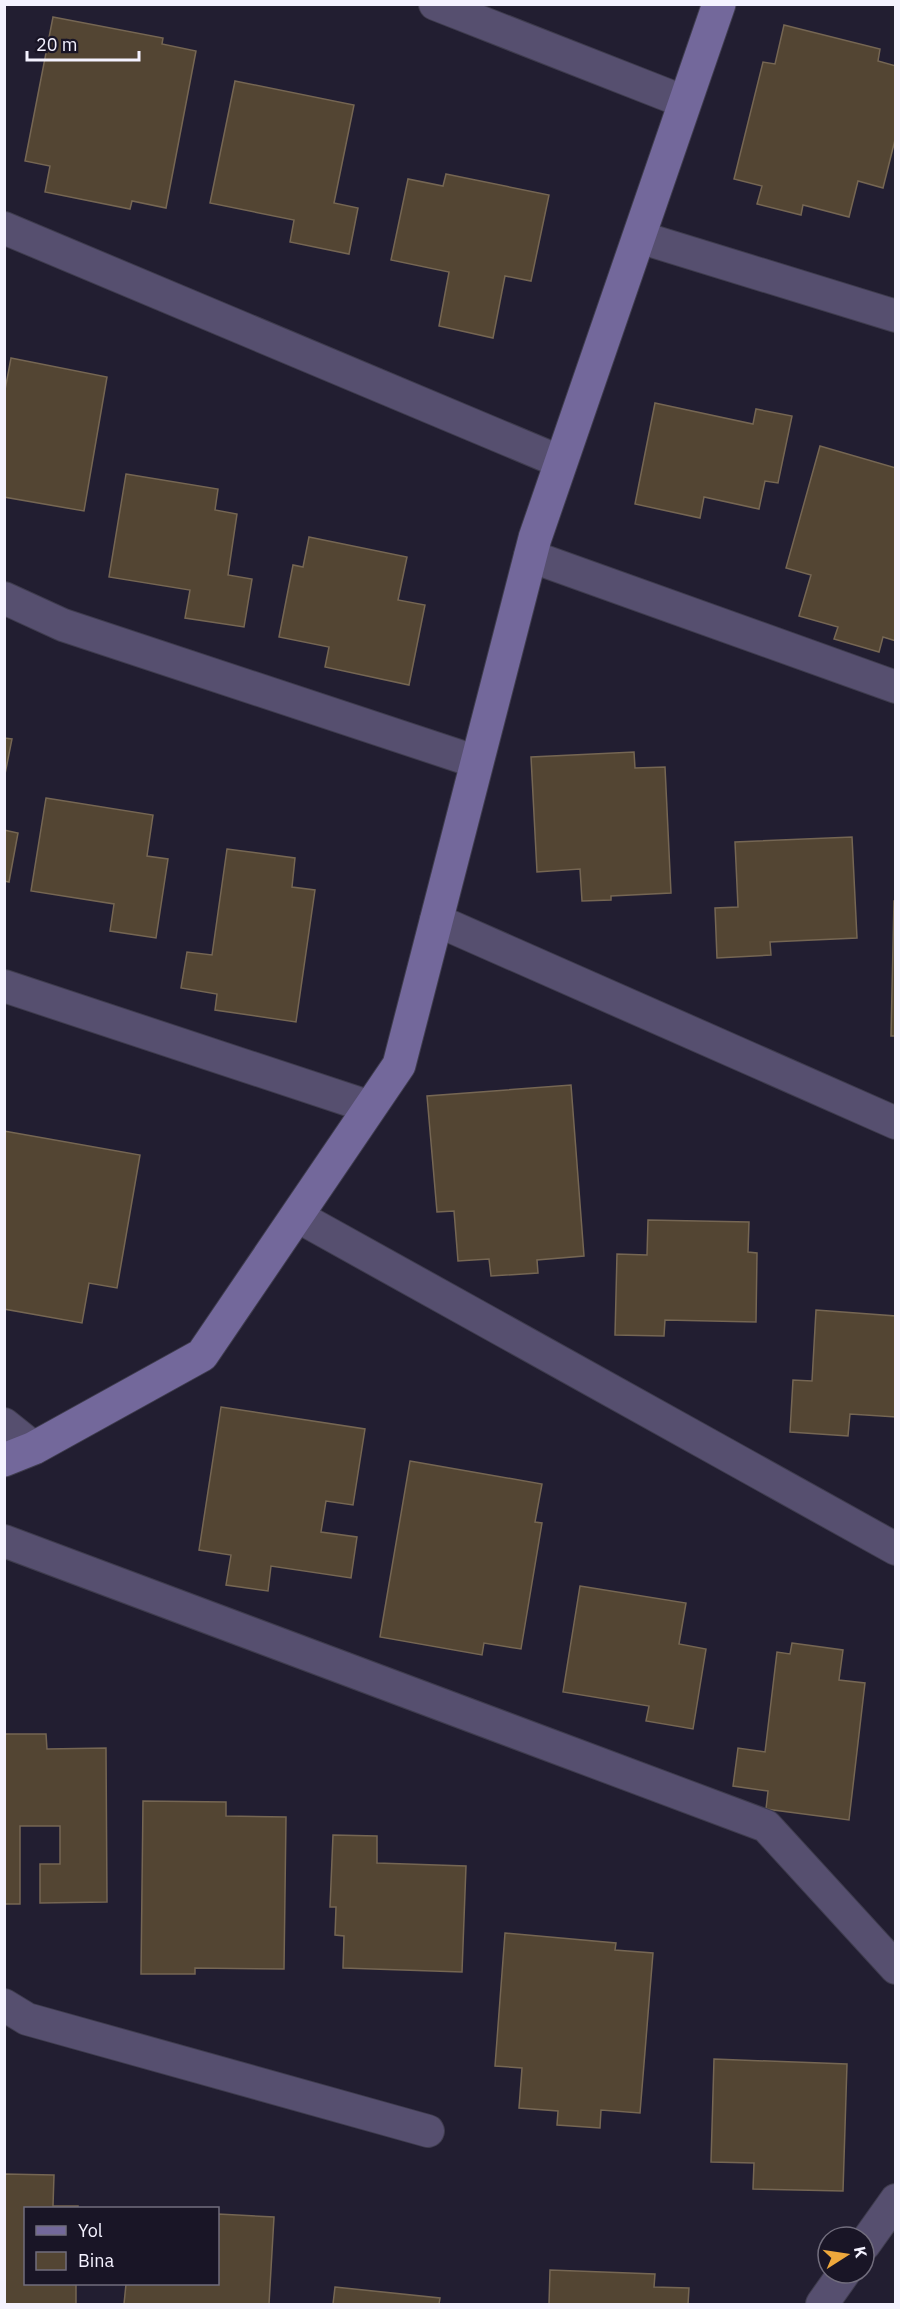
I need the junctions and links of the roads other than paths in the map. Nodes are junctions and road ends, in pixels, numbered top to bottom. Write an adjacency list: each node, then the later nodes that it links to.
1 (435, 4): 3 (street)
2 (718, 4): 3 (street)
3 (685, 102): 5 (street)
4 (4, 228): 7 (street)
5 (639, 237): 6 (street); 7 (street)
6 (896, 316)
7 (561, 462): 8 (street)
8 (530, 556): 10 (street); 11 (street)
9 (4, 598): 11 (street)
10 (896, 687)
11 (477, 762): 12 (street)
12 (436, 920): 14 (street); 15 (street)
13 (4, 986): 14 (street)
14 (370, 1107): 16 (street)
15 (896, 1123)
16 (297, 1216): 18 (street); 21 (street)
17 (4, 1425): 18 (street)
18 (34, 1448): 19 (street)
19 (4, 1460)
20 (4, 1541): 22 (street)
21 (896, 1550)
22 (896, 1968)
23 (4, 2004): 24 (street)
24 (428, 2131)
25 (896, 2200): 26 (street)
26 (876, 2228)
27 (835, 2285): 28 (street)
28 (822, 2304)

